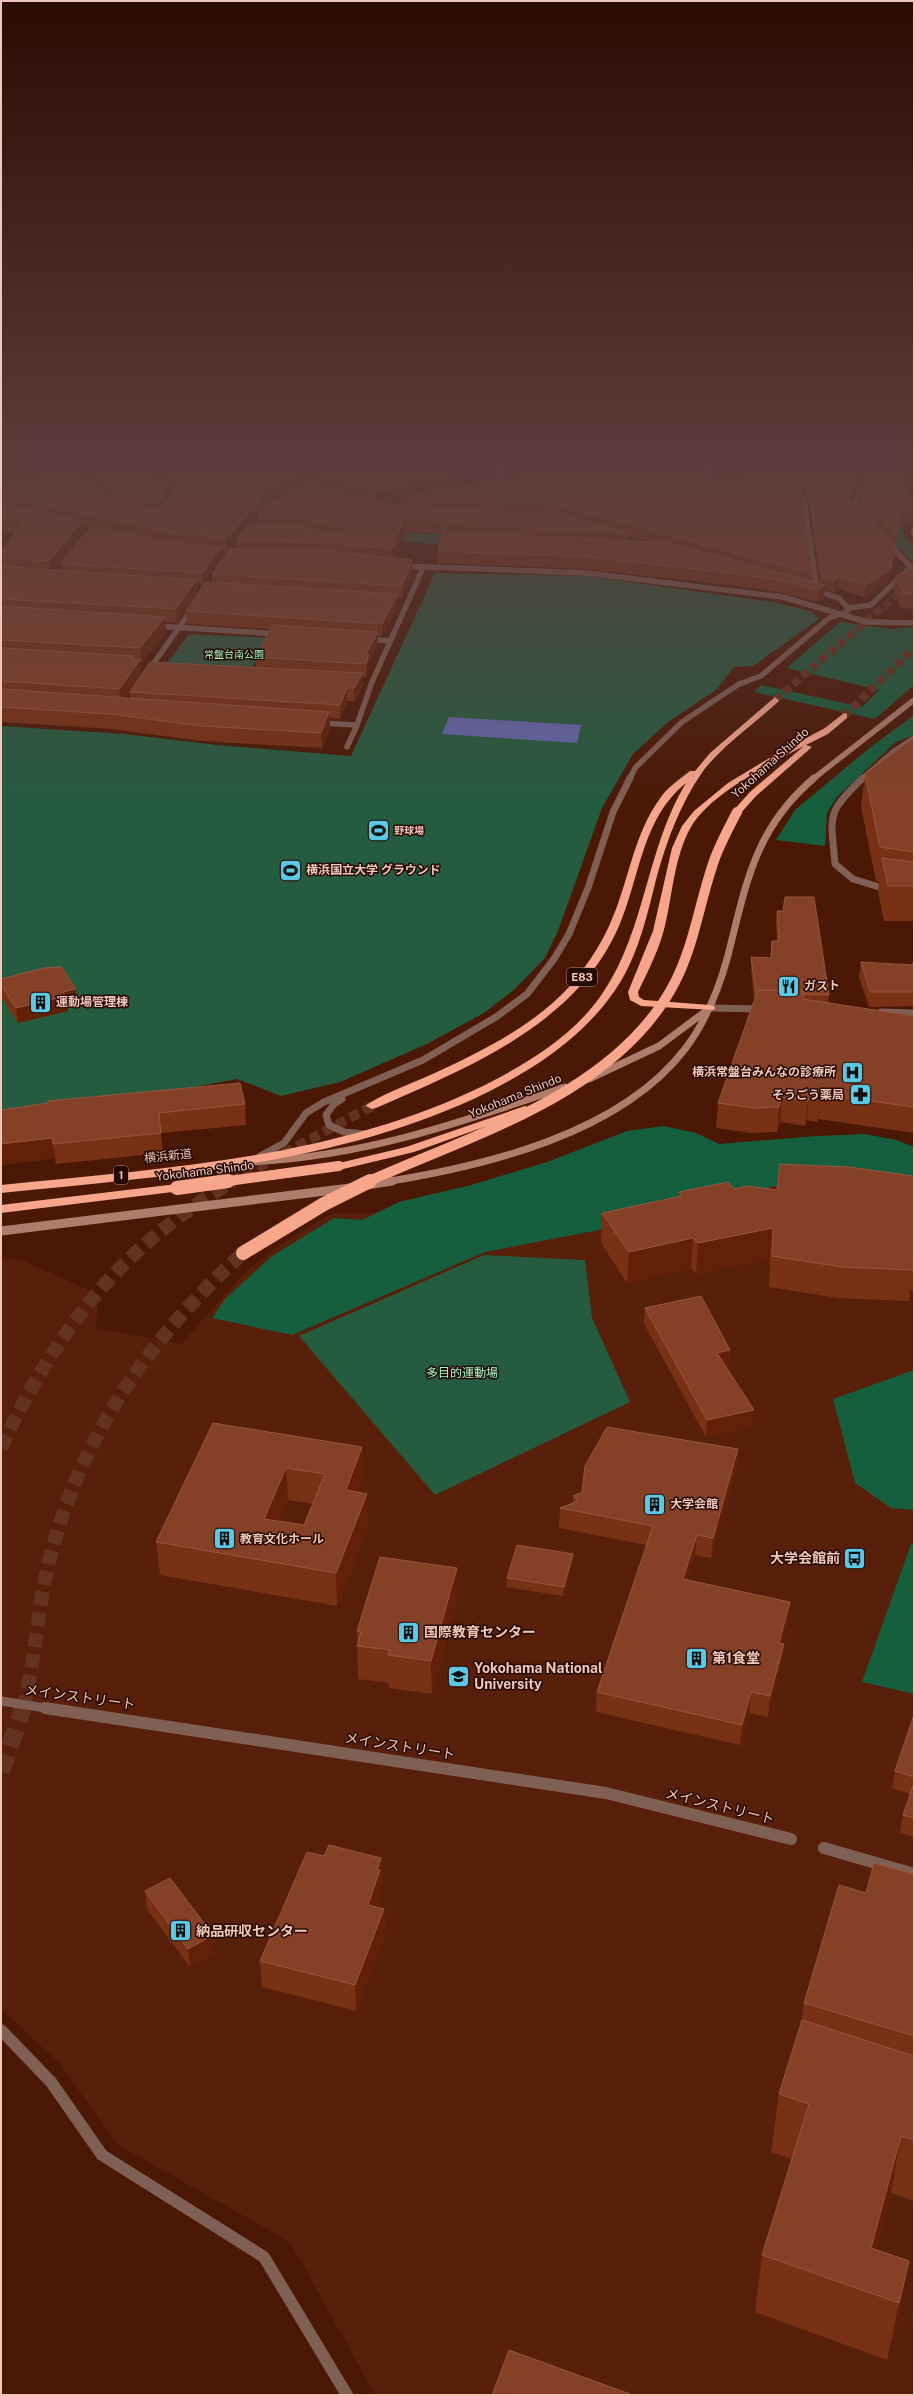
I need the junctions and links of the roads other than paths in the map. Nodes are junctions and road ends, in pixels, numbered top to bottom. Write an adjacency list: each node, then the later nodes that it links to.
1 (417, 582): 9 (street)
2 (666, 582): 11 (street)
3 (816, 582): 6 (street)
4 (895, 582): 10 (street)
5 (810, 589): 6 (street)
6 (817, 591): 10 (street)
7 (197, 602): 14 (street)
8 (400, 602): 9 (street)
9 (407, 603): 17 (street)
10 (848, 608): 11 (street)
11 (839, 616): 12 (street); 38 (street)
12 (914, 623)
13 (148, 625): 14 (street)
14 (179, 627): 15 (street); 19 (street)
15 (289, 634)
16 (359, 639): 17 (street)
17 (390, 641): 23 (street)
18 (143, 668): 19 (street)
19 (151, 669): 20 (street); 21 (street)
20 (159, 669)
21 (146, 675)
22 (364, 682): 23 (street)
23 (372, 682): 28 (street)
24 (775, 700): 32 (highway, Yokohama Shindo / E83)
25 (914, 700): 34 (street)
26 (844, 716): 29 (highway, Yokohama Shindo)
27 (311, 722): 28 (street)
28 (357, 725): 31 (street)
29 (830, 728): 34 (highway); 39 (highway, Yokohama Shindo, bridge)
30 (914, 738): 33 (street)
31 (347, 747)
32 (702, 765): 40 (highway, E83); 41 (highway, Yokohama Shindo / E83)
33 (900, 891)
34 (710, 1008): 35 (street); 43 (street); 46 (street)
35 (773, 1009)
36 (875, 1012): 37 (street)
37 (914, 1013)
38 (354, 1091): 41 (street); 43 (street)
39 (563, 1093): 45 (highway, Yokohama Shindo / 1, bridge); 47 (highway, bridge)
40 (372, 1106)
41 (370, 1134): 42 (highway, Yokohama Shindo / E83)
42 (325, 1145): 43 (highway, Yokohama Shindo / 1)
43 (242, 1162): 44 (highway, 横浜新道 / 1)
44 (1, 1189)
45 (1, 1209)
46 (1, 1231)
47 (243, 1254)
48 (1, 1701): 49 (street, メインストリート)
49 (791, 1839)
50 (824, 1848): 51 (street)
51 (914, 1874)
52 (1, 2030): 53 (street)
53 (347, 2395)

